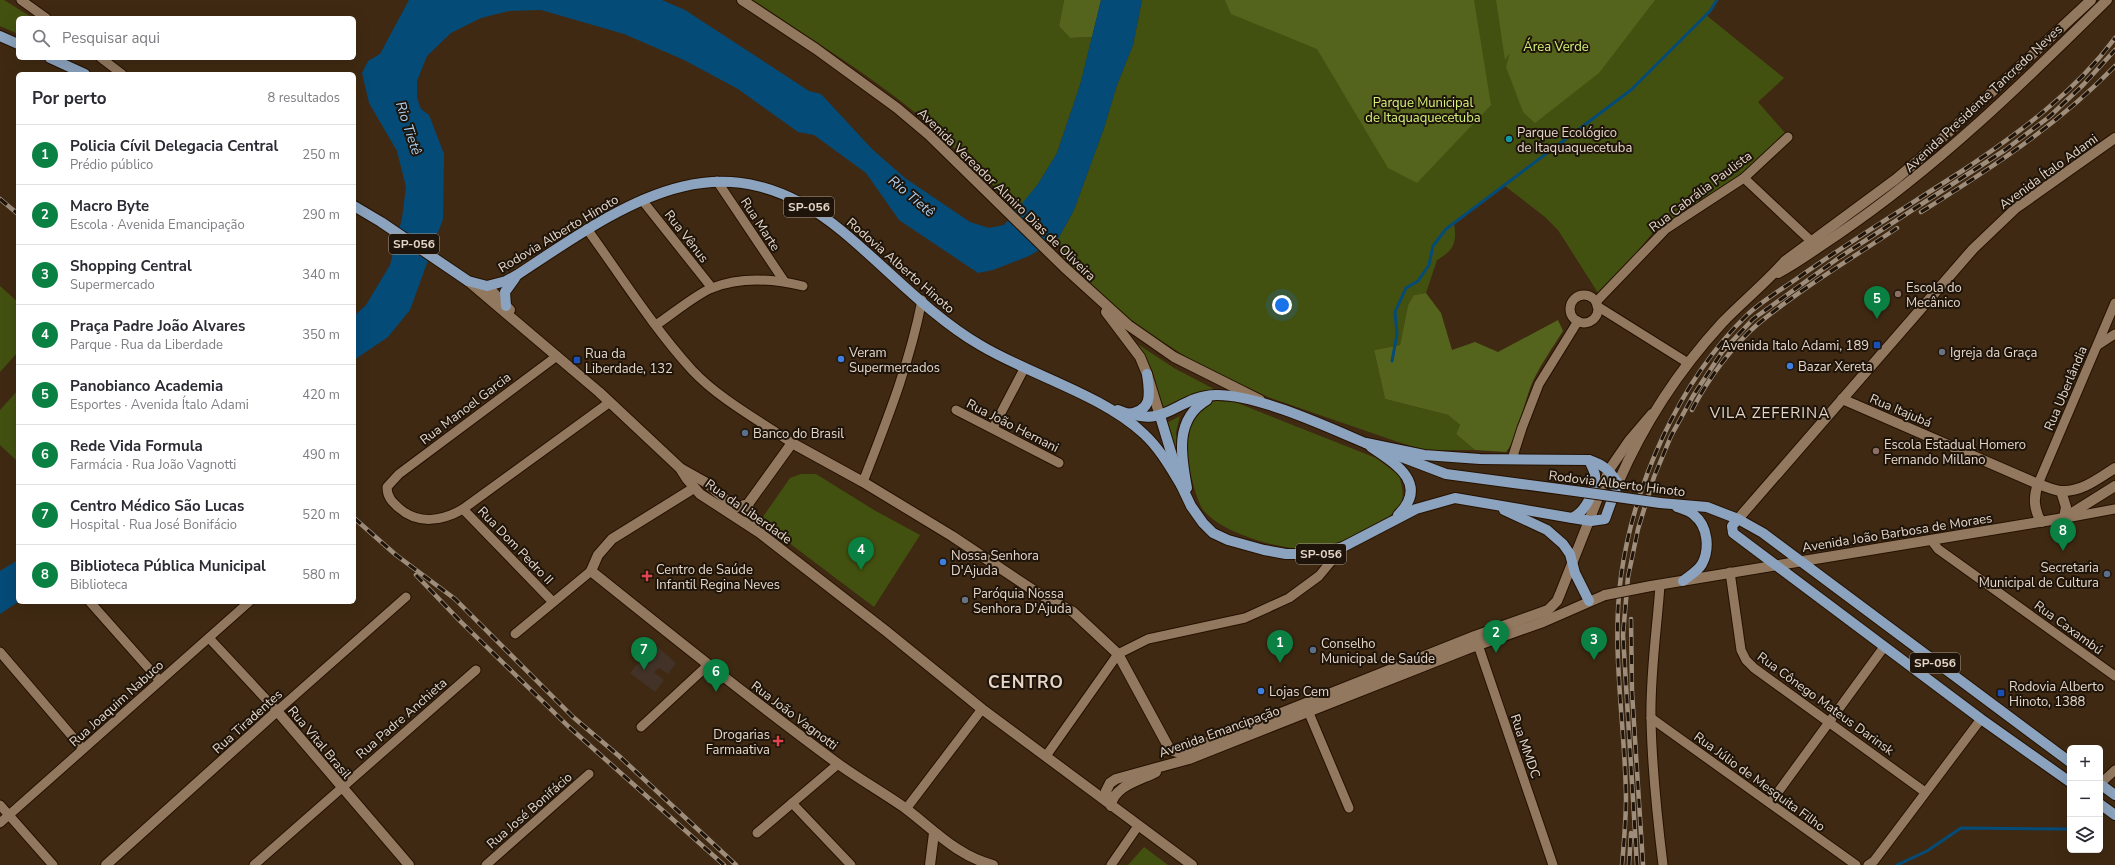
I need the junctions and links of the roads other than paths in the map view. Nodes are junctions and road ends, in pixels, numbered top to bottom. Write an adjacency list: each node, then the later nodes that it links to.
1 (20, 0): 5 (street)
2 (742, 0): 28 (main road, Avenida Vereador Almiro Dias de Oliveira)
3 (2091, 0): 19 (main road, Avenida Presidente Tancredo Neves)
4 (2107, 0): 22 (main road, Avenida Presidente Tancredo Neves)
5 (43, 16)
6 (0, 36): 7 (main road)
7 (16, 43)
8 (104, 60): 11 (street)
9 (69, 61): 10 (main road)
10 (83, 72)
11 (119, 72)
12 (1788, 136): 14 (street, Rua Cabrália Paulista)
13 (2115, 138): 43 (main road, Avenida Ítalo Adami)
14 (1744, 178): 19 (street); 31 (street, Rua Cabrália Paulista)
15 (717, 181): 16 (main road, Rodovia Alberto Hinoto / SP-056); 24 (street, Rua Marte); 29 (main road, Rodovia Alberto Hinoto / SP-056)
16 (642, 200): 18 (main road, Rodovia Alberto Hinoto / SP-056); 27 (street, Rua Vênus)
17 (356, 207): 20 (main road, Rodovia Alberto Hinoto / SP-056)
18 (587, 229): 21 (main road, Rodovia Alberto Hinoto / SP-056); 34 (street)
19 (1811, 241): 22 (main road, Avenida Presidente Tancredo Neves)
20 (451, 269): 23 (main road, Rodovia Alberto Hinoto / SP-056); 25 (main road, Rodovia Alberto Hinoto / SP-056)
21 (517, 275): 25 (main road, Rodovia Alberto Hinoto / SP-056); 32 (main road)
22 (1773, 275): 39 (main road, Avenida Presidente Tancredo Neves)
23 (468, 281): 25 (main road, Rodovia Alberto Hinoto / SP-056); 36 (main road, Rua da Liberdade)
24 (784, 281): 26 (street); 27 (street)
25 (487, 286): 32 (main road, Rua da Liberdade)
26 (803, 286)
27 (712, 288): 34 (street)
28 (1095, 297): 41 (main road, Avenida Vereador Almiro Dias de Oliveira); 46 (main road, Avenida Vereador Almiro Dias de Oliveira)
29 (922, 300): 40 (main road, Rodovia Alberto Hinoto / SP-056); 61 (street)
30 (2115, 303): 37 (street, Rua Uberlândia)
31 (1597, 304): 33 (street); 33 (street); 39 (street)
32 (506, 306): 36 (main road, Rua da Liberdade)
33 (1578, 321): 54 (street)
34 (656, 325): 52 (street)
35 (2115, 334): 37 (street)
36 (534, 337): 38 (main road, Rua da Liberdade)
37 (2097, 345): 63 (street, Rua Uberlândia)
38 (557, 356): 44 (main road, Rua da Liberdade); 60 (street, Rua Manoel Garcia)
39 (1688, 363): 49 (main road, Avenida Presidente Tancredo Neves)
40 (1024, 369): 45 (main road, Rodovia Alberto Hinoto / SP-056); 51 (street)
41 (1147, 374): 48 (main road); 50 (main road, Avenida Vereador Almiro Dias de Oliveira)
42 (1216, 396): 46 (main road, Rodovia Alberto Hinoto / SP-056); 50 (main road, Rodovia Alberto Hinoto / SP-056); 71 (main road)
43 (1842, 399): 63 (main road, Rua Itajubá); 77 (main road, Avenida Ítalo Adami)
44 (610, 402): 57 (main road, Rua da Liberdade); 73 (street)
45 (1099, 404): 48 (main road, Rodovia Alberto Hinoto / SP-056); 64 (main road, Rodovia Alberto Hinoto / SP-056)
46 (1276, 408): 53 (main road, Rodovia Alberto Hinoto / SP-056)
47 (956, 410): 51 (street, Rua João Hernani)
48 (1127, 414): 50 (main road, Rodovia Alberto Hinoto / SP-056)
49 (1652, 414): 59 (main road, Avenida Presidente Tancredo Neves); 62 (main road, Avenida Presidente Tancredo Neves)
50 (1160, 416): 64 (main road)
51 (994, 428): 56 (street, Rua João Hernani)
52 (792, 443): 61 (main road); 69 (main road)
53 (1366, 443): 54 (main road); 70 (main road, Rodovia Alberto Hinoto / SP-056, bridge); 78 (main road)
54 (1512, 459): 55 (main road)
55 (1589, 460): 59 (main road); 75 (main road)
56 (1059, 463)
57 (680, 468): 66 (main road, Rua da Liberdade); 68 (main road)
58 (2115, 468): 67 (main road)
59 (1609, 470): 62 (main road); 79 (main road, Avenida Presidente Tancredo Neves)
60 (389, 482): 73 (street, Rua Dom Pedro II)
61 (863, 482): 102 (main road)
62 (1618, 483): 79 (main road, Avenida Presidente Tancredo Neves)
63 (2038, 484): 67 (main road, Rua Itajubá); 80 (main road)
64 (1181, 485): 71 (main road, SP-056)
65 (2115, 486): 76 (main road)
66 (694, 488): 68 (main road); 81 (main road, Rua da Liberdade); 87 (main road)
67 (2061, 491): 76 (main road)
68 (726, 501): 69 (main road)
69 (748, 504): 81 (main road)
70 (1673, 505): 77 (main road, Rodovia Alberto Hinoto / SP-056); 89 (main road)
71 (1191, 506): 83 (main road, SP-056)
72 (1495, 506): 75 (main road); 78 (main road, SP-056); 85 (main road)
73 (463, 509): 94 (street, Rua Dom Pedro II)
74 (2115, 509): 76 (street, Avenida João Barbosa de Moraes)
75 (1572, 518): 79 (main road)
76 (2064, 518): 80 (main road, Avenida João Barbosa de Moraes)
77 (1738, 519): 84 (main road, Rodovia Alberto Hinoto / SP-056); 86 (main road, Avenida Ítalo Adami / SP-056)
78 (1393, 520): 83 (main road, SP-056)
79 (1591, 521): 85 (main road, Avenida Presidente Tancredo Neves)
80 (2041, 522): 82 (main road, Avenida João Barbosa de Moraes)
81 (760, 533): 108 (main road, Rua da Liberdade)
82 (1932, 540): 84 (main road, Avenida João Barbosa de Moraes); 105 (street, Rua Caxambú)
83 (1343, 547): 102 (street)
84 (1801, 560): 86 (main road, Avenida João Barbosa de Moraes); 117 (main road, Rodovia Alberto Hinoto / SP-056)
85 (1573, 563): 92 (main road, Avenida Presidente Tancredo Neves); 93 (main road)
86 (1777, 565): 88 (main road, Avenida João Barbosa de Moraes); 100 (main road, SP-056)
87 (591, 571): 94 (street); 103 (main road, Rua João Vagnotti)
88 (1730, 572): 89 (main road, Avenida João Barbosa de Moraes); 112 (street, Rua Cônego Mateus Darinsk)
89 (1683, 581): 90 (main road, Avenida Emancipação)
90 (1655, 585): 93 (main road, Avenida Emancipação, bridge); 110 (street)
91 (406, 597): 109 (street, Rua Tiradentes)
92 (1557, 601): 99 (main road, Avenida Emancipação)
93 (1589, 601): 99 (main road, Avenida Emancipação)
94 (553, 602): 97 (street)
95 (92, 604): 106 (street)
96 (247, 604): 98 (street, Rua Joaquim Nabuco)
97 (515, 634)
98 (209, 638): 106 (street, Rua Joaquim Nabuco); 109 (street, Rua Vital Brasil)
99 (1477, 640): 107 (main road, Avenida Emancipação); 154 (street, Rua MMDC)
100 (1884, 647): 111 (main road, SP-056); 112 (street)
101 (0, 652): 115 (street)
102 (1118, 654): 114 (main road); 116 (street)
103 (708, 665): 113 (street); 118 (main road, Rua João Vagnotti)
104 (476, 670): 126 (street, Rua Padre Anchieta)
105 (2114, 675)
106 (160, 681): 115 (street, Rua Joaquim Nabuco)
107 (1307, 707): 114 (main road, Avenida Emancipação); 119 (main road, Avenida Emancipação); 136 (street)
108 (982, 709): 116 (main road, Rua da Liberdade); 137 (street)
109 (277, 711): 126 (main road, Rua Vital Brasil); 145 (main road, Rua Tiradentes)
110 (1651, 718): 132 (street, Rua Júlio de Mesquita Filho); 155 (street)
111 (1981, 718): 123 (main road, SP-056); 129 (street)
112 (1830, 722): 129 (street, Rua Cônego Mateus Darinsk); 132 (street)
113 (641, 727)
114 (1169, 748): 122 (main road)
115 (83, 749): 139 (street, Rua Joaquim Nabuco)
116 (1046, 756): 127 (main road, Rua da Liberdade)
117 (2067, 760)
118 (838, 764): 131 (street); 137 (main road, Rua João Vagnotti)
119 (1173, 764): 122 (main road, Avenida Emancipação); 134 (main road)
120 (2115, 770): 124 (street)
121 (589, 774): 148 (street, Rua José Bonifácio)
122 (1132, 774): 128 (main road, Avenida Emancipação)
123 (2069, 781)
124 (2103, 781)
125 (2103, 786): 130 (main road)
126 (341, 787): 146 (street, Rua Padre Anchieta); 147 (main road, Rua Vital Brasil)
127 (1088, 788): 128 (main road); 134 (main road, Rua da Liberdade)
128 (1106, 791): 134 (main road)
129 (1925, 792): 157 (street)
130 (2115, 795)
131 (792, 803): 142 (street); 149 (street)
132 (1770, 803): 156 (street, Rua Júlio de Mesquita Filho)
133 (0, 805): 139 (street)
134 (1111, 806): 141 (main road, Rua da Liberdade)
135 (2103, 806): 138 (main road)
136 (1349, 808)
137 (906, 809): 143 (main road, Rua João Vagnotti)
138 (2115, 815)
139 (9, 816): 140 (street, Rua Joaquim Nabuco); 144 (street)
140 (0, 823)
141 (1138, 826): 152 (street); 153 (main road, Rua da Liberdade)
142 (757, 833)
143 (934, 833): 150 (main road); 151 (main road, Rua João Vagnotti)
144 (53, 865)
145 (106, 865)
146 (254, 865)
147 (409, 865)
148 (486, 865)
149 (851, 865)
150 (930, 865)
151 (993, 865)
152 (1111, 865)
153 (1192, 865)
154 (1552, 865)
155 (1663, 865)
156 (1855, 865)
157 (1868, 865)

